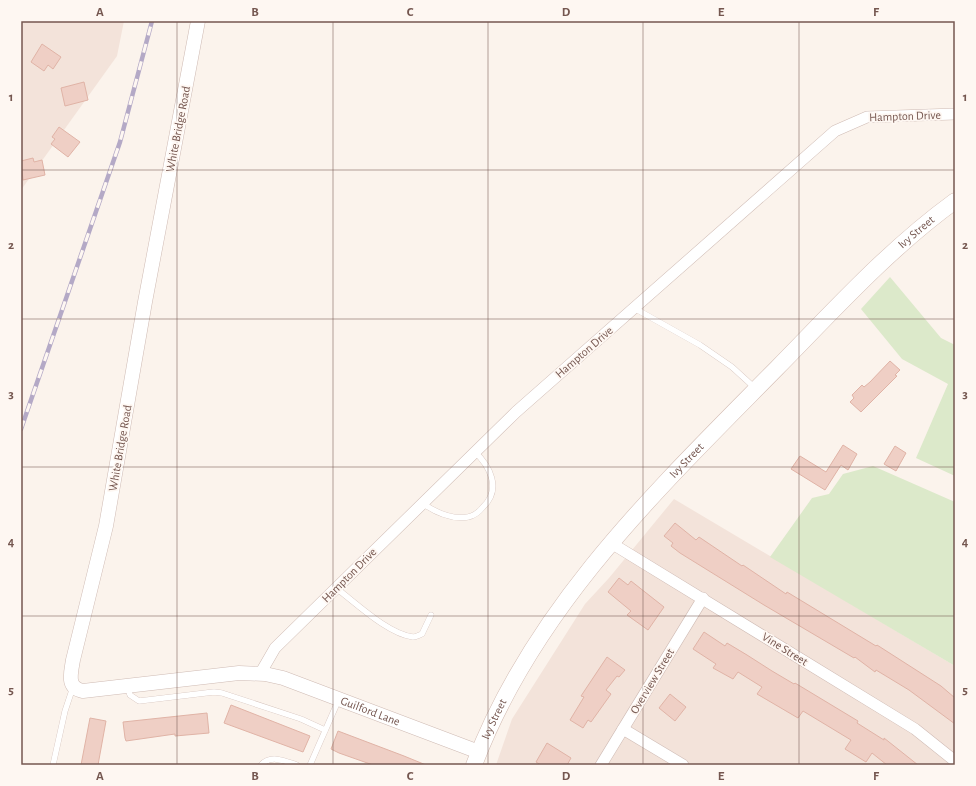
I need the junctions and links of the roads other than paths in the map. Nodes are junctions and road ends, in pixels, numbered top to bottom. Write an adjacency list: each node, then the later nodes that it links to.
1 (198, 21): 13 (street, White Bridge Road)
2 (955, 114): 4 (street, Hampton Drive)
3 (955, 201): 5 (main road, Ivy Street)
4 (634, 308): 5 (lane); 6 (street, Hampton Drive)
5 (756, 389): 8 (main road, Ivy Street)
6 (474, 451): 7 (street, Hampton Drive); 7 (lane)
7 (422, 503): 9 (street, Hampton Drive)
8 (611, 543): 10 (street, Vine Street); 18 (main road, Ivy Street)
9 (336, 588): 11 (lane); 12 (street, Hampton Drive)
10 (703, 598): 16 (street, Overview Street); 19 (street, Vine Street)
11 (431, 615)
12 (260, 674): 14 (street); 15 (street, Guilford Lane)
13 (73, 686): 14 (street); 20 (lane)
14 (127, 686): 17 (lane)
15 (339, 698): 17 (lane); 18 (street, Guilford Lane)
16 (623, 729): 24 (street, Overview Street); 25 (street)
17 (325, 730): 23 (lane)
18 (476, 758)
19 (955, 762)
20 (53, 765)
21 (261, 765): 22 (lane)
22 (297, 765)
23 (310, 765)
24 (601, 765)
25 (683, 765)

